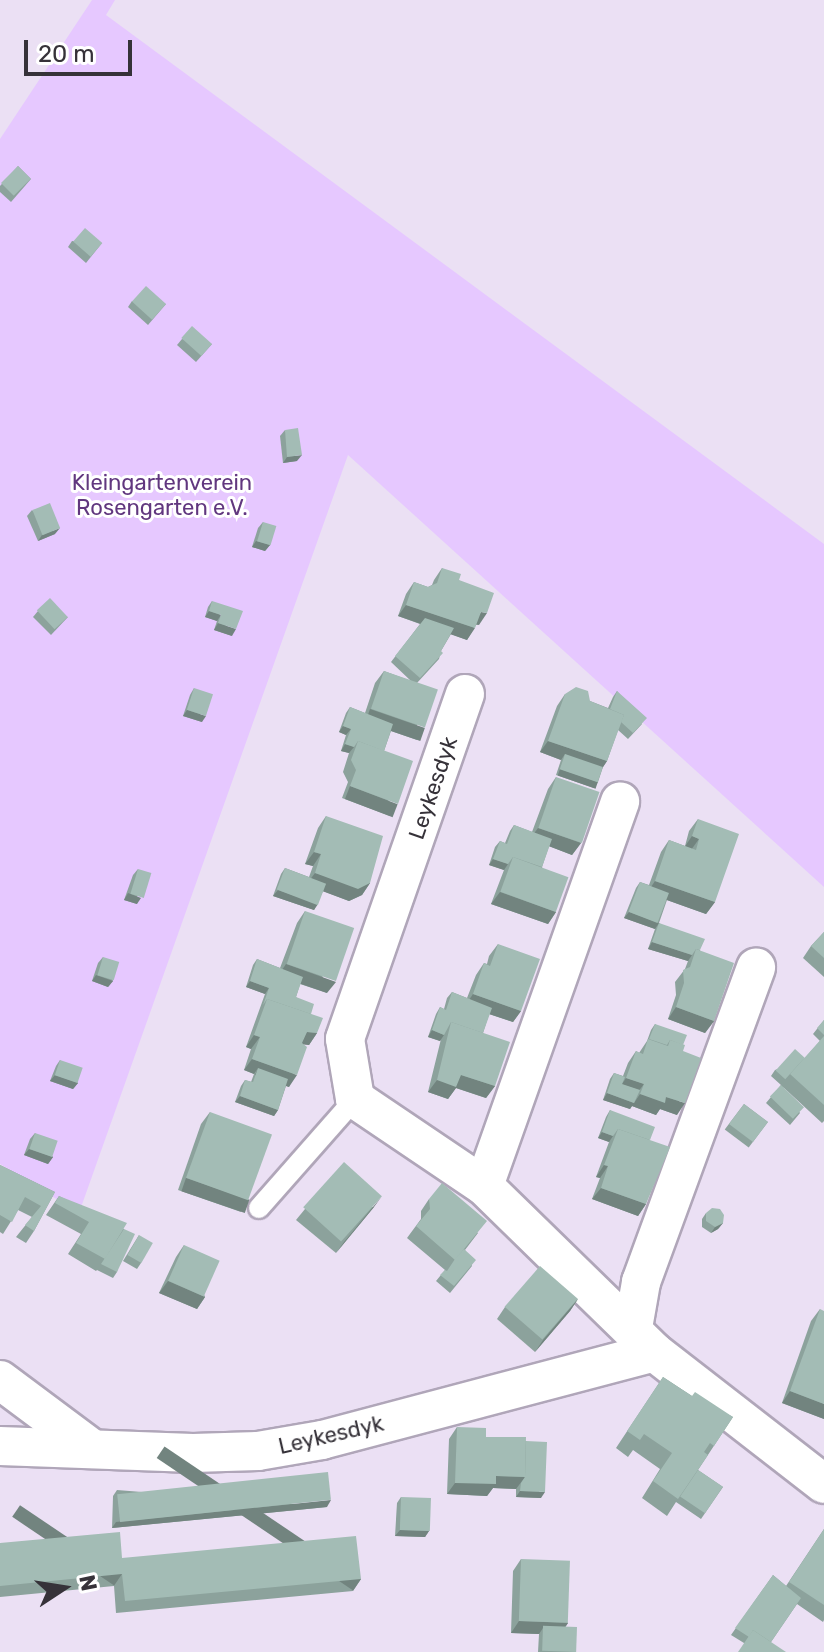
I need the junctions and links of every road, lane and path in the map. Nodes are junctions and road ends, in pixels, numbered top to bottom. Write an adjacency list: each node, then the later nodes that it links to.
1 (465, 694): 4 (street, Leykesdyk)
2 (620, 801): 5 (street)
3 (756, 967): 7 (street)
4 (355, 1099): 5 (street); 6 (lane)
5 (484, 1186): 7 (street)
6 (259, 1208)
7 (643, 1340): 10 (street, Leykesdyk); 11 (street)
8 (0, 1380): 10 (street)
9 (0, 1446): 10 (street, Leykesdyk)
10 (90, 1447)
11 (824, 1484)

